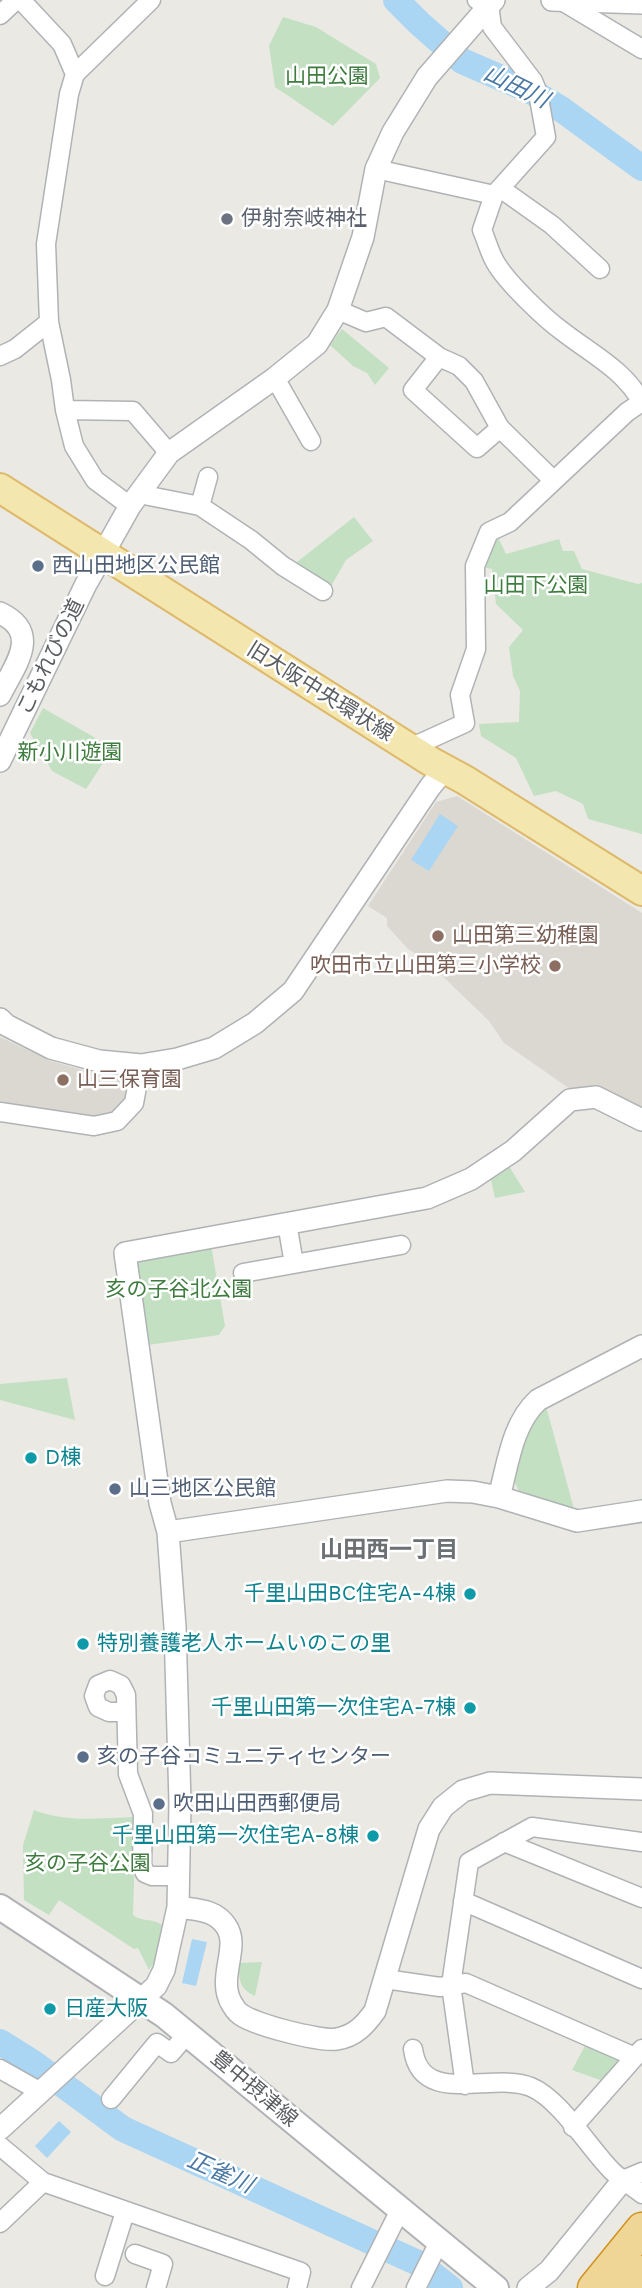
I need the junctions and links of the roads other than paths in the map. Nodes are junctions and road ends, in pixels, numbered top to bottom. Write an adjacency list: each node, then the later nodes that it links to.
1 (18, 0): 7 (street); 9 (street)
2 (151, 0): 9 (street)
3 (552, 0): 5 (street)
4 (492, 1): 10 (street, こもれびの道); 11 (street)
5 (562, 1): 6 (street); 8 (street)
6 (642, 3)
7 (0, 15)
8 (642, 49)
9 (75, 75): 14 (street)
10 (376, 169): 11 (street); 13 (street, こもれびの道)
11 (497, 192): 12 (street); 18 (street)
12 (600, 269)
13 (338, 310): 16 (street); 17 (street, こもれびの道)
14 (49, 322): 15 (street); 19 (street)
15 (0, 356)
16 (439, 357): 20 (street); 20 (street)
17 (275, 379): 21 (street); 22 (street, こもれびの道)
18 (642, 403): 24 (street)
19 (65, 410): 22 (street); 26 (street)
20 (499, 428): 24 (street)
21 (311, 441)
22 (169, 453): 26 (street, こもれびの道)
23 (208, 477): 27 (street)
24 (552, 480): 32 (street)
25 (0, 488): 28 (main road, 旧大阪中央環状線)
26 (135, 500): 27 (street); 28 (street, こもれびの道)
27 (200, 506): 29 (street)
28 (103, 554): 32 (main road, 旧大阪中央環状線); 33 (street, こもれびの道)
29 (323, 591)
30 (0, 613): 31 (street)
31 (0, 695)
32 (410, 748): 34 (main road, 旧大阪中央環状線)
33 (0, 761)
34 (444, 769): 35 (main road, 旧大阪中央環状線); 37 (street)
35 (642, 891)
36 (0, 1019): 37 (street)
37 (141, 1065): 38 (street)
38 (0, 1112)
39 (642, 1120): 40 (street)
40 (287, 1223): 42 (street); 47 (street)
41 (401, 1245): 42 (street)
42 (294, 1264): 43 (street)
43 (243, 1273)
44 (642, 1346): 45 (street)
45 (499, 1497): 46 (street); 47 (street)
46 (642, 1511)
47 (168, 1532): 52 (street)
48 (126, 1712): 52 (street)
49 (642, 1789): 57 (street)
50 (504, 1842): 51 (street); 53 (street); 54 (street)
51 (642, 1842)
52 (179, 1876): 56 (street)
53 (642, 1898)
54 (463, 1901): 58 (street); 59 (street)
55 (0, 1907): 60 (main road, 豊中摂津線)
56 (178, 1908): 57 (street); 60 (street)
57 (385, 1979): 59 (street)
58 (642, 1979)
59 (451, 1985): 63 (street); 65 (street)
60 (141, 1999): 61 (main road, 豊中摂津線); 66 (street)
61 (187, 2034): 67 (street); 74 (main road, 豊中摂津線)
62 (413, 2049): 65 (street)
63 (638, 2053): 68 (street)
64 (0, 2069): 66 (street)
65 (465, 2085): 68 (street)
66 (43, 2089): 69 (street)
67 (111, 2099)
68 (573, 2127): 71 (street)
69 (0, 2129)
70 (0, 2146): 72 (street)
71 (632, 2176): 73 (street); 87 (street)
72 (43, 2182): 75 (street); 76 (street)
73 (642, 2194)
74 (400, 2210): 78 (main road, 豊中摂津線); 85 (street)
75 (125, 2212): 81 (street); 84 (street)
76 (0, 2223)
77 (642, 2229): 88 (highway)
78 (434, 2251): 82 (street); 86 (main road, 豊中摂津線)
79 (135, 2254): 83 (street)
80 (642, 2272): 89 (highway)
81 (105, 2276)
82 (418, 2284)
83 (156, 2288)
84 (297, 2288)
85 (361, 2288)
86 (496, 2288)
87 (528, 2288)
88 (594, 2288)
89 (629, 2288)

